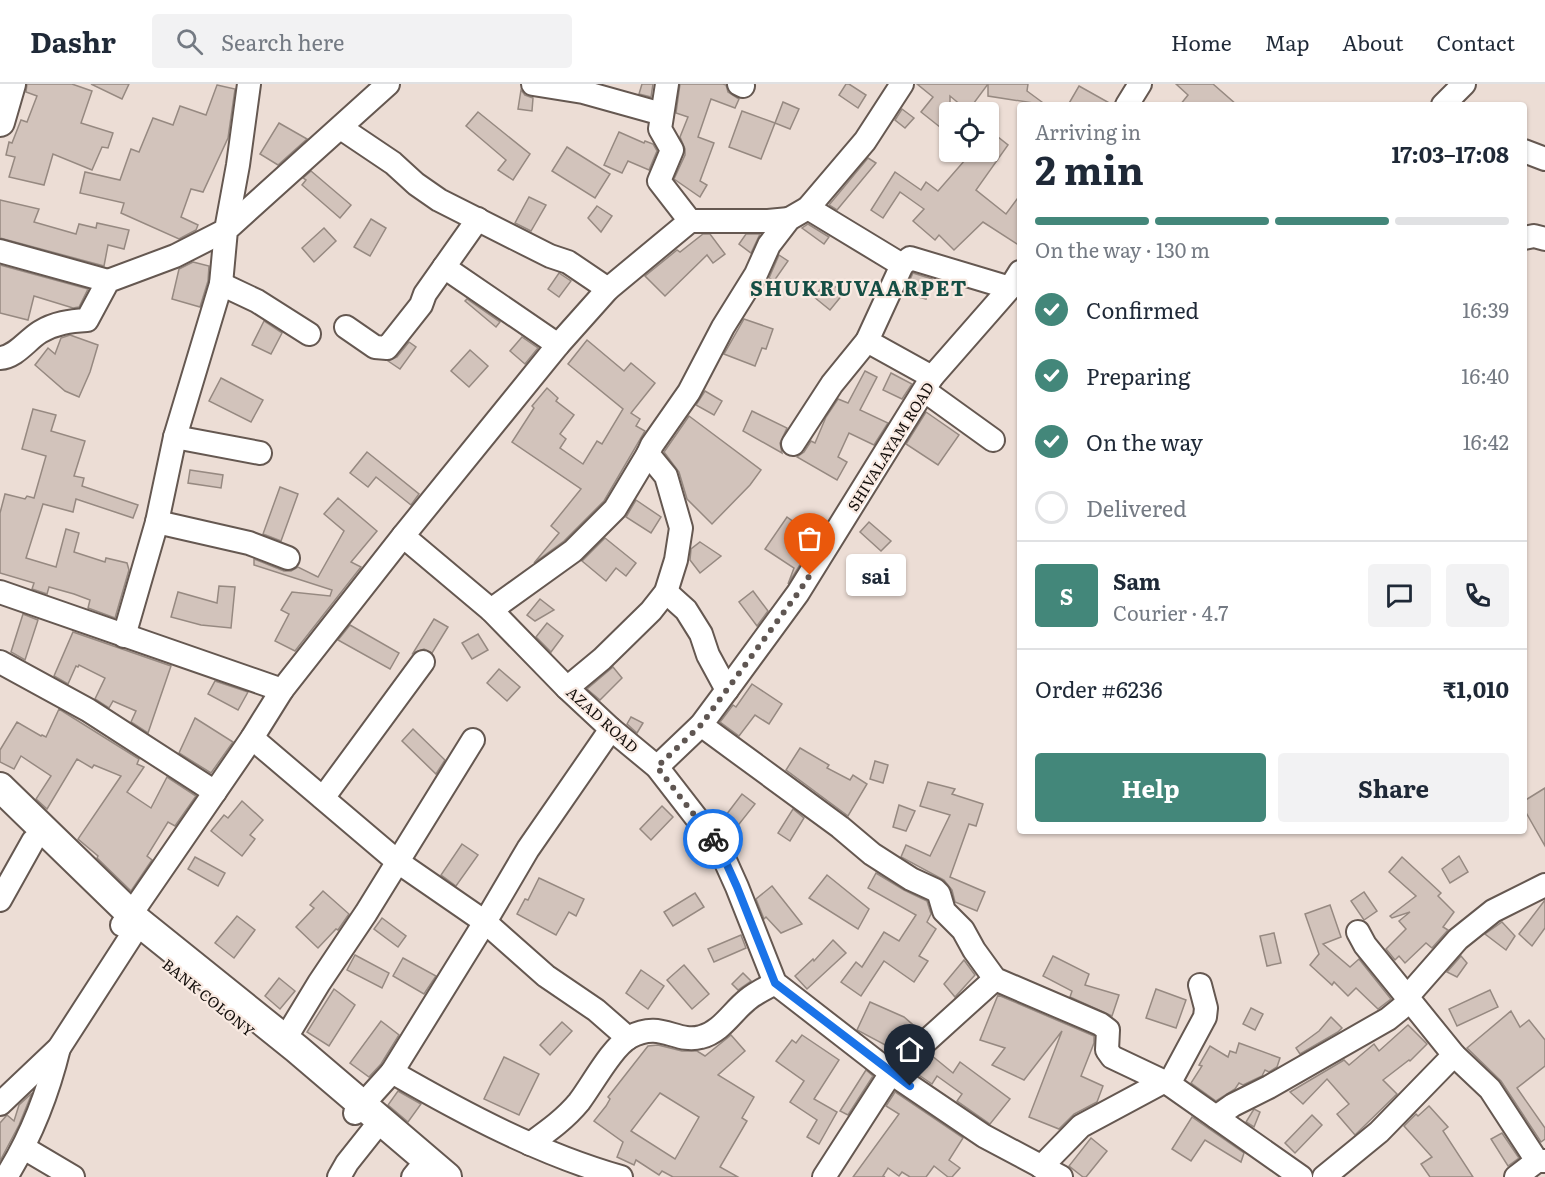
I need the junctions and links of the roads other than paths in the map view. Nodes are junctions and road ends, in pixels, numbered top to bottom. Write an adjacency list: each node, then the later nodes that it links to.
1 (11, 84): 12 (main road)
2 (249, 84): 19 (street)
3 (388, 84): 13 (street)
4 (534, 84): 11 (street)
5 (667, 84): 11 (street)
6 (901, 84): 16 (street)
7 (1140, 84): 9 (street)
8 (1464, 84): 10 (street)
9 (1129, 102)
10 (1446, 102)
11 (662, 114): 18 (street)
12 (0, 122)
13 (341, 128): 17 (street); 19 (street)
14 (1527, 152): 15 (street)
15 (1545, 159)
16 (799, 213): 18 (street); 23 (street); 39 (street)
17 (478, 219): 24 (street); 28 (street)
18 (690, 221): 28 (street)
19 (226, 230): 26 (street); 27 (street)
20 (1527, 237): 21 (street)
21 (1545, 238)
22 (0, 251): 26 (street)
23 (902, 265): 25 (street); 31 (street)
24 (444, 267): 29 (street); 32 (street)
25 (1015, 280): 34 (street, SHIVALAYAM ROAD)
26 (108, 281): 33 (street)
27 (221, 284): 30 (street); 35 (street)
28 (608, 289): 32 (street)
29 (346, 327)
30 (309, 334)
31 (867, 341): 34 (street); 37 (street)
32 (558, 345): 41 (street)
33 (0, 358)
34 (929, 384): 36 (street); 51 (street, SHIVALAYAM ROAD)
35 (175, 437): 38 (street); 40 (street)
36 (993, 440)
37 (793, 444)
38 (260, 453)
39 (648, 454): 44 (street); 45 (street)
40 (157, 522): 42 (street); 46 (street)
41 (404, 536): 45 (street, AZAD ROAD); 50 (street)
42 (288, 558)
43 (0, 592): 46 (street)
44 (666, 592): 49 (street); 51 (street)
45 (491, 610): 49 (street, AZAD ROAD)
46 (124, 636): 50 (street)
47 (0, 662): 58 (street)
48 (423, 662): 59 (street)
49 (567, 687): 53 (street, AZAD ROAD)
50 (282, 690): 54 (street)
51 (727, 690): 52 (street, SHIVALAYAM ROAD)
52 (701, 725): 56 (street, SHIVALAYAM ROAD); 68 (street)
53 (611, 729): 56 (street, AZAD ROAD); 65 (street)
54 (252, 738): 58 (street); 59 (street)
55 (474, 740): 62 (street)
56 (657, 767): 69 (street, AZAD ROAD)
57 (0, 787): 66 (main road)
58 (215, 792): 66 (street)
59 (324, 798): 62 (street)
60 (0, 812): 61 (main road, BANK COLONY)
61 (33, 841): 64 (street); 66 (main road, BANK COLONY)
62 (398, 862): 65 (street); 73 (street)
63 (1545, 885): 71 (street)
64 (0, 900)
65 (485, 922): 72 (street); 76 (street)
66 (128, 924): 73 (main road); 74 (street); 80 (main road, BANK COLONY)
67 (1358, 932): 71 (street)
68 (995, 979): 77 (street); 78 (street)
69 (775, 983): 72 (street); 77 (street)
70 (1200, 985): 78 (street)
71 (1407, 996): 75 (street); 81 (street)
72 (628, 1038): 82 (street)
73 (285, 1039): 80 (main road)
74 (59, 1048): 79 (street); 83 (street)
75 (1454, 1055): 84 (street); 94 (street)
76 (392, 1072): 80 (street); 82 (street)
77 (891, 1073): 85 (street); 87 (street)
78 (1166, 1083): 81 (street); 85 (street)
79 (0, 1104)
80 (364, 1116): 86 (main road, BANK COLONY); 90 (street); 91 (main road)
81 (1216, 1117): 93 (street)
82 (530, 1144): 92 (street)
83 (24, 1148): 88 (street); 89 (street)
84 (1541, 1161): 95 (street)
85 (1051, 1172)
86 (418, 1175)
87 (830, 1175)
88 (6, 1177)
89 (73, 1177)
90 (339, 1177)
91 (447, 1177)
92 (621, 1177)
93 (1301, 1177)
94 (1324, 1177)
95 (1516, 1177)

